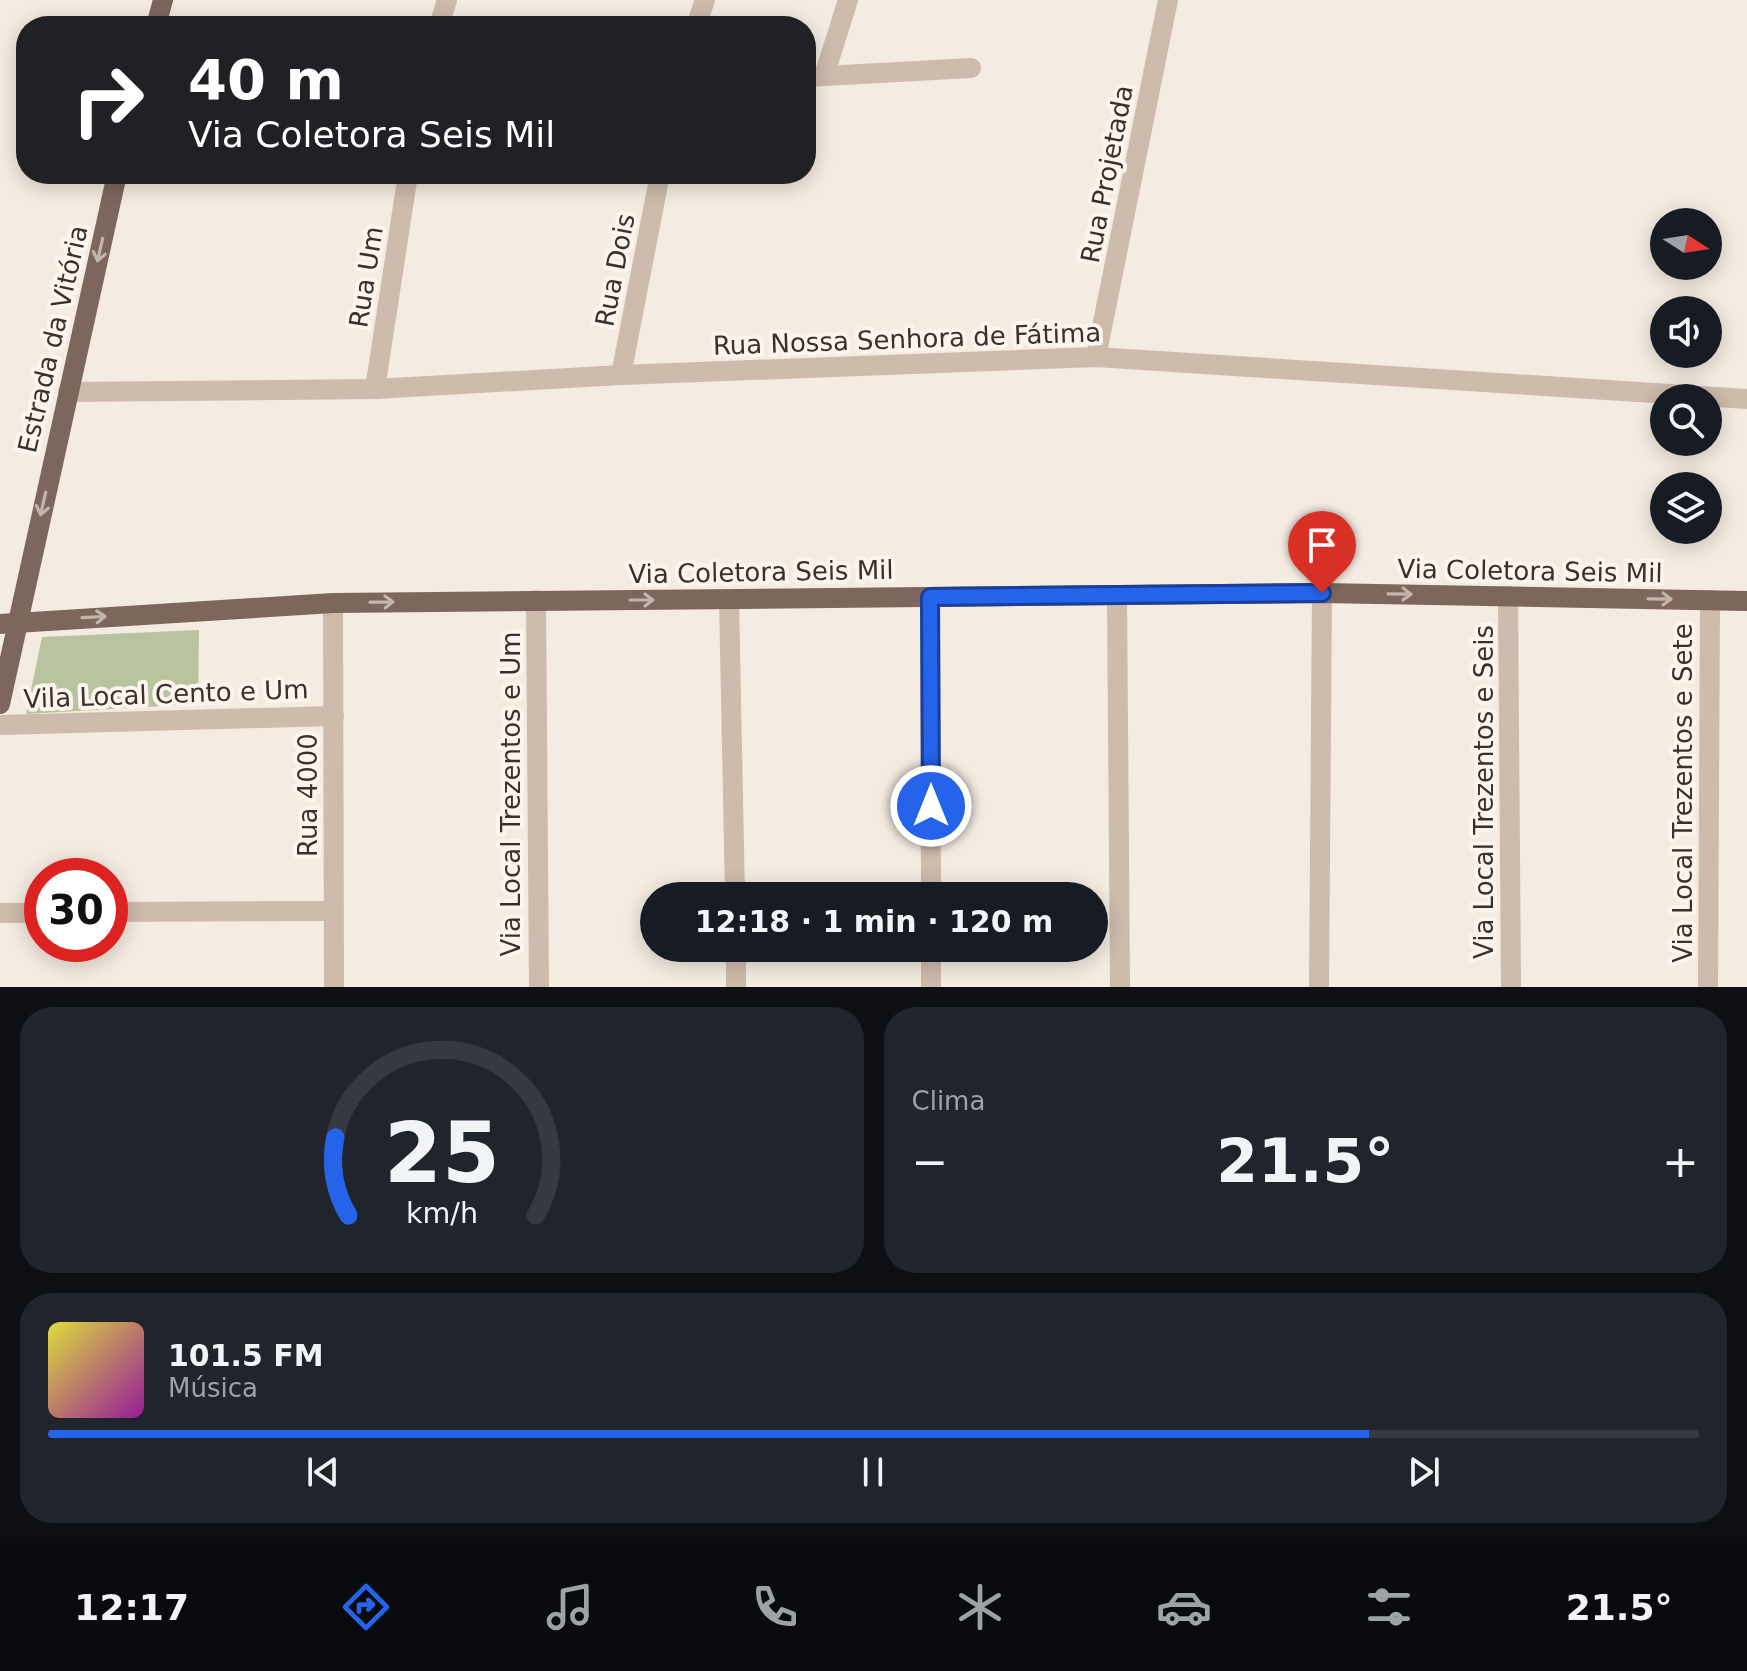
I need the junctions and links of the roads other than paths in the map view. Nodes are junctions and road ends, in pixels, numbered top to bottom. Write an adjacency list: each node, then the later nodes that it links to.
1 (848, 0): 4 (street)
2 (1168, 0): 9 (street, Rua Projetada)
3 (971, 68): 5 (street)
4 (816, 74)
5 (816, 76)
6 (115, 184): 12 (main road, Estrada da Vitória, one-way to 12)
7 (406, 184): 11 (street, Rua Um)
8 (658, 184): 10 (street, Rua Dois)
9 (1096, 357): 10 (street, Rua Nossa Senhora de Fátima); 13 (street, Rua Nossa Senhora de Fátima)
10 (621, 375): 11 (street, Rua Nossa Senhora de Fátima)
11 (375, 389): 12 (street, Rua Nossa Senhora de Fátima)
12 (68, 392): 23 (main road, Estrada da Vitória, one-way to 23)
13 (1747, 399)
14 (1322, 593): 15 (main road, Via Coletora Seis Mil); 16 (main road, Via Coletora Seis Mil, one-way to 16); 40 (street)
15 (1117, 595): 17 (main road, Via Coletora Seis Mil); 39 (street)
16 (1508, 596): 20 (main road, Via Coletora Seis Mil, one-way to 20); 41 (street, Via Local Trezentos e Seis)
17 (930, 597): 18 (main road, Via Coletora Seis Mil); 28 (street)
18 (729, 599): 19 (main road, Via Coletora Seis Mil, one-way to 18); 27 (street)
19 (536, 600): 22 (main road, Via Coletora Seis Mil, one-way to 19); 36 (street, Via Local Trezentos e Um)
20 (1710, 600): 21 (main road, Via Coletora Seis Mil); 42 (street, Via Local Trezentos e Sete)
21 (1747, 601)
22 (333, 603): 23 (main road, Via Coletora Seis Mil, one-way to 22); 25 (street, Rua 4000)
23 (5, 621): 24 (main road, Estrada da Vitória)
24 (0, 698)
25 (334, 716): 26 (street, Vila Local Cento e Um); 29 (street, Rua 4000)
26 (0, 725)
27 (735, 882)
28 (931, 882)
29 (334, 911): 30 (street); 35 (street, Rua 4000)
30 (128, 912)
31 (0, 913): 32 (street)
32 (24, 913)
33 (736, 962): 37 (street)
34 (931, 962): 38 (street)
35 (334, 987)
36 (539, 987)
37 (736, 987)
38 (931, 987)
39 (1120, 987)
40 (1319, 987)
41 (1511, 987)
42 (1708, 987)

